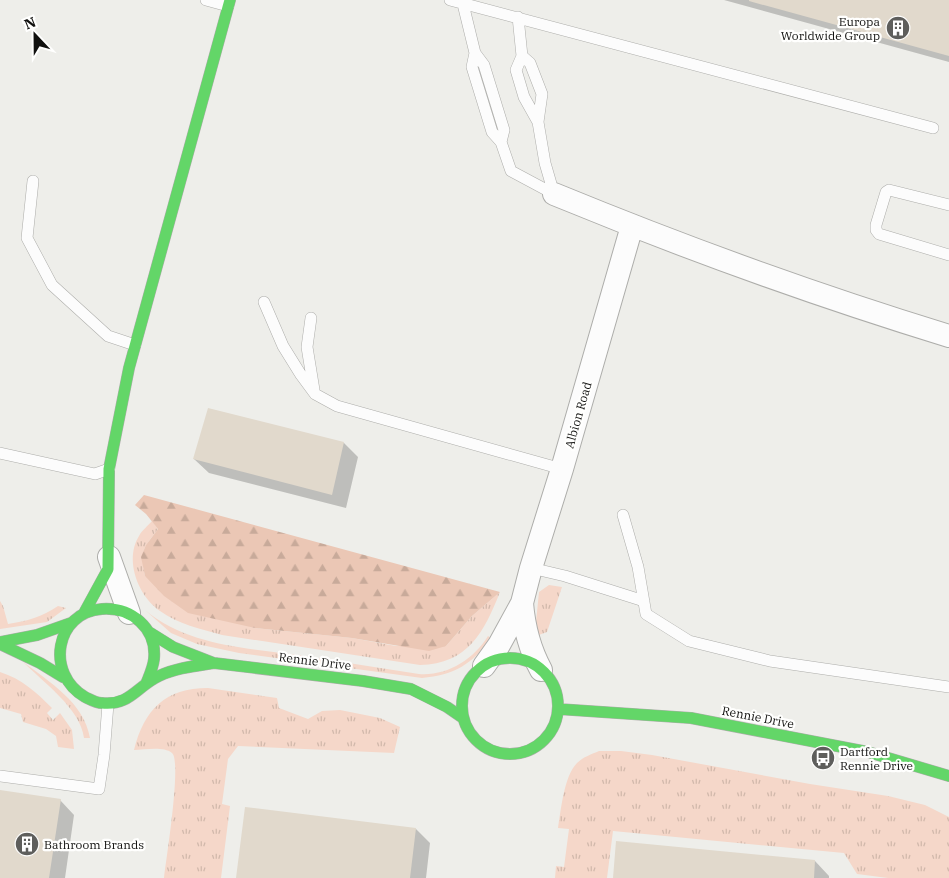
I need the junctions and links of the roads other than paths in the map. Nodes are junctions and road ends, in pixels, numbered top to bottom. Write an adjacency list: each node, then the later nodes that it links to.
1 (206, 0): 3 (lane)
2 (450, 0): 4 (lane)
3 (229, 3): 17 (street)
4 (463, 4): 5 (lane); 10 (lane)
5 (518, 17): 6 (lane); 8 (lane)
6 (522, 56): 7 (lane); 7 (lane)
7 (538, 122): 10 (lane)
8 (933, 128)
9 (33, 182): 17 (lane)
10 (554, 194): 12 (street)
11 (949, 205): 13 (lane)
12 (632, 226): 16 (street); 21 (street, Albion Road)
13 (949, 255)
14 (264, 302): 18 (lane)
15 (311, 318): 18 (lane)
16 (949, 336)
17 (136, 346): 20 (street)
18 (315, 394): 21 (lane)
19 (0, 453): 20 (lane)
20 (109, 469): 23 (street)
21 (562, 469): 24 (street, Albion Road)
22 (623, 516): 25 (lane)
23 (109, 557): 27 (street); 28 (street)
24 (531, 568): 25 (lane); 26 (street, Albion Road)
25 (644, 602): 39 (lane)
26 (522, 603): 33 (street, Albion Road); 34 (street, Albion Road)
27 (129, 612): 28 (street); 30 (street, Rennie Drive)
28 (84, 613): 29 (street)
29 (71, 623): 31 (street); 35 (street)
30 (149, 632): 32 (street, Rennie Drive); 37 (street)
31 (0, 643): 35 (street)
32 (214, 663): 37 (street, Rennie Drive); 40 (street, Rennie Drive)
33 (479, 670): 34 (street); 36 (street); 43 (street)
34 (541, 670): 42 (street)
35 (63, 677): 41 (street)
36 (457, 680)
37 (146, 684): 41 (street, Rennie Drive)
38 (428, 686): 40 (street, Rennie Drive)
39 (949, 687)
40 (411, 689): 43 (street, Rennie Drive)
41 (108, 704): 44 (lane)
42 (558, 709): 43 (street, Rennie Drive); 45 (street, Rennie Drive)
43 (463, 718)
44 (0, 776)
45 (949, 776)

